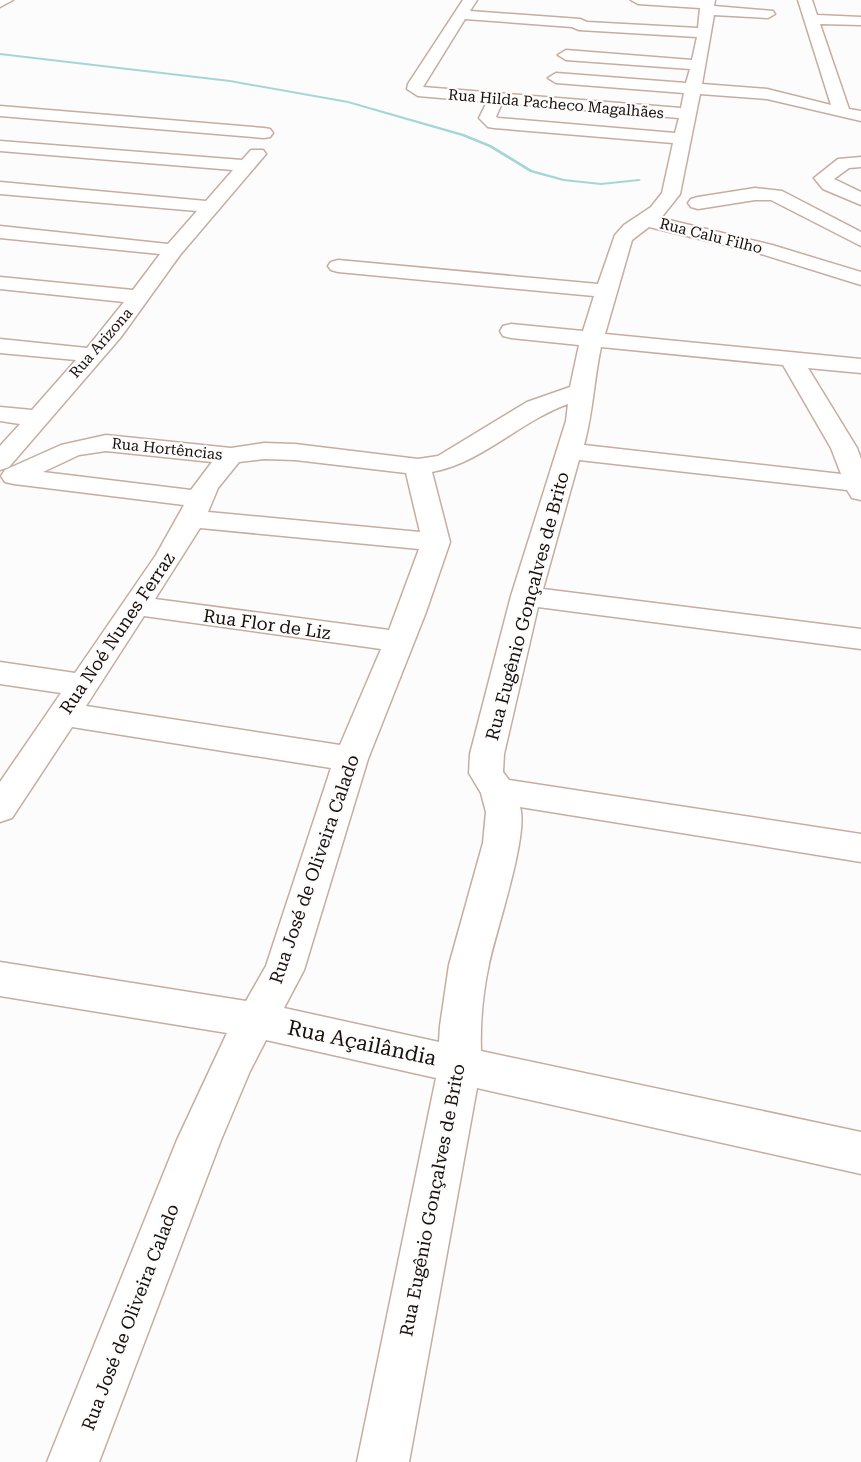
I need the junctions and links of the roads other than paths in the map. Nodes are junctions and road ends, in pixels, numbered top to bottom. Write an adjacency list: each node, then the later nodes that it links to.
1 (6, 0): 5 (street)
2 (638, 0): 13 (street)
3 (805, 0): 10 (street)
4 (474, 1): 9 (street)
5 (0, 3)
6 (587, 8): 12 (street)
7 (630, 13): 13 (street)
8 (768, 14): 13 (street)
9 (461, 15): 12 (street); 19 (street, Rua Hilda Pacheco Magalhães)
10 (811, 19): 11 (street); 16 (street)
11 (861, 21)
12 (577, 29): 13 (street); 13 (street); 14 (street)
13 (702, 30): 14 (street); 18 (street, Rua Calu Filho)
14 (566, 55): 15 (street)
15 (556, 78): 18 (street); 20 (street)
16 (833, 84): 17 (street); 22 (street)
17 (852, 84)
18 (692, 88): 22 (street); 23 (street, Rua Calu Filho)
19 (496, 99): 20 (street, Rua Hilda Pacheco Magalhães); 25 (street)
20 (545, 103): 23 (street, Rua Hilda Pacheco Magalhães)
21 (0, 111): 28 (street, Rua Arizona)
22 (842, 113): 24 (street)
23 (687, 114): 25 (street, Rua Calu Filho)
24 (861, 116)
25 (683, 139): 33 (street, Rua Calu Filho)
26 (0, 146): 28 (street)
27 (861, 162): 30 (street)
28 (248, 166): 32 (street, Rua Arizona)
29 (0, 188): 32 (street)
30 (861, 199)
31 (698, 203): 35 (street)
32 (211, 207): 36 (street, Rua Arizona)
33 (646, 220): 38 (street, Rua Calu Filho); 40 (street, Rua Eugênio Gonçalves de Brito)
34 (0, 232): 36 (street)
35 (861, 240)
36 (173, 251): 41 (street, Rua Arizona)
37 (338, 266): 40 (street)
38 (861, 279)
39 (0, 284): 41 (street)
40 (607, 291): 43 (street, Rua Eugênio Gonçalves de Brito)
41 (141, 297): 45 (street, Rua Arizona)
42 (511, 331): 43 (street)
43 (592, 339): 46 (street); 48 (street, Rua Eugênio Gonçalves de Brito)
44 (0, 346): 45 (street)
45 (91, 355): 50 (street, Rua Arizona)
46 (791, 359): 47 (street); 55 (street)
47 (861, 366)
48 (581, 391): 51 (street, Rua Eugênio Gonçalves de Brito); 53 (street)
49 (0, 414): 50 (street)
50 (38, 418): 54 (street, Rua Arizona)
51 (570, 451): 55 (street); 58 (street, Rua Eugênio Gonçalves de Brito)
52 (231, 456): 53 (street, Rua Hortências); 54 (street, Rua Hortências); 56 (street, Rua Noé Nunes Ferraz)
53 (425, 467): 57 (street)
54 (5, 471): 56 (street)
55 (860, 486)
56 (195, 509): 57 (street); 59 (street, Rua Noé Nunes Ferraz)
57 (436, 542): 61 (street, Rua José de Oliveira Calado)
58 (526, 596): 60 (street); 66 (street, Rua Eugênio Gonçalves de Brito)
59 (137, 606): 61 (street, Rua Flor de Liz); 63 (street, Rua Noé Nunes Ferraz)
60 (861, 639)
61 (398, 641): 65 (street, Rua José de Oliveira Calado)
62 (0, 673): 63 (street)
63 (83, 685): 64 (street, Rua Noé Nunes Ferraz)
64 (62, 714): 65 (street); 67 (street, Rua Noé Nunes Ferraz)
65 (351, 759): 70 (street, Rua José de Oliveira Calado)
66 (498, 791): 68 (street); 71 (street, Rua Eugênio Gonçalves de Brito)
67 (0, 809)
68 (861, 848)
69 (0, 979): 70 (street, Rua Açailândia)
70 (255, 1020): 71 (street, Rua Açailândia); 73 (street, Rua José de Oliveira Calado)
71 (460, 1064): 72 (street, Rua Açailândia); 74 (street, Rua Eugênio Gonçalves de Brito)
72 (861, 1153)
73 (73, 1462)
74 (383, 1462)

